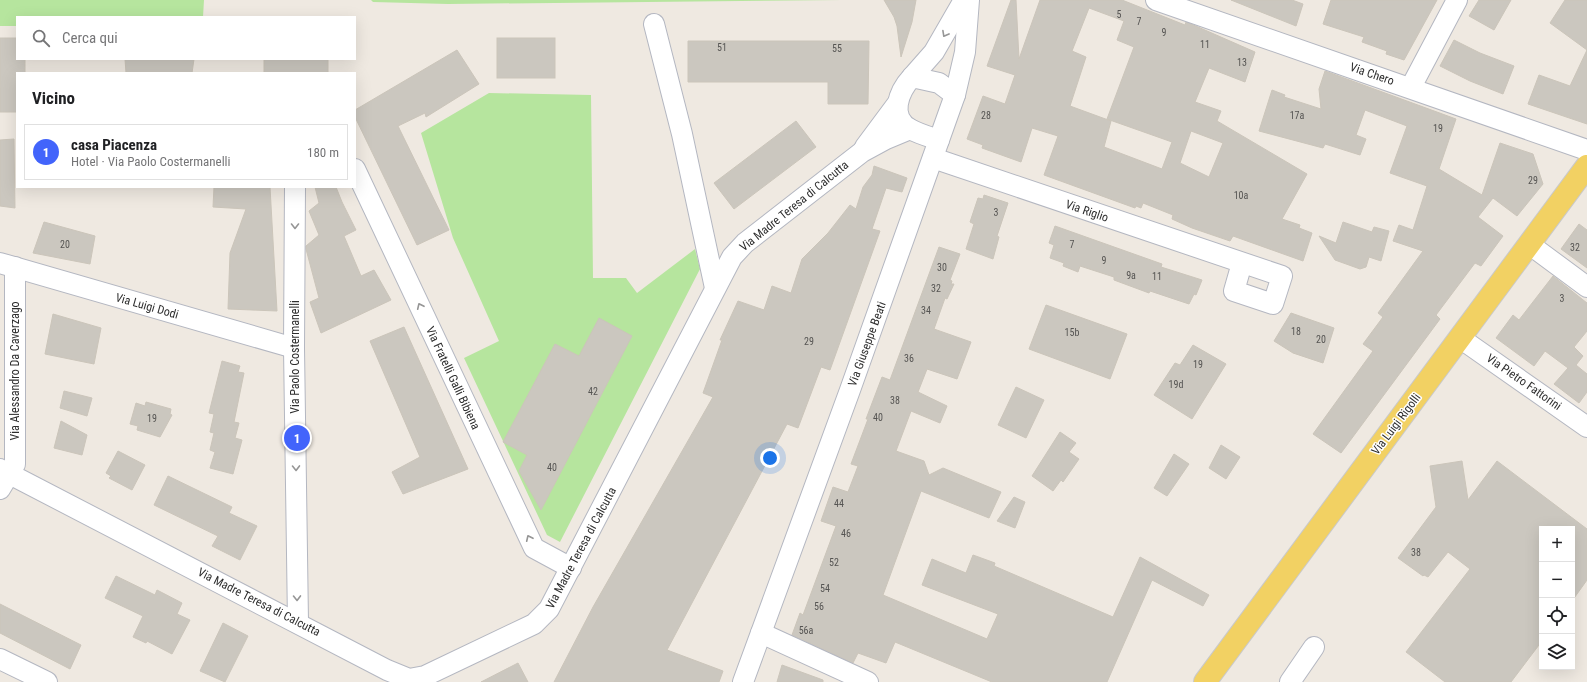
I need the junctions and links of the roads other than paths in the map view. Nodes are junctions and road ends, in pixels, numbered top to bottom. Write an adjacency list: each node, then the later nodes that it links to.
1 (964, 0): 6 (street, one-way to 6)
2 (969, 0): 8 (street, Via Giuseppe Beati)
3 (1156, 0): 7 (street, Via Chero)
4 (1457, 0): 7 (street)
5 (654, 24): 21 (street)
6 (912, 76): 8 (street); 9 (street, Via Madre Teresa di Calcutta)
7 (1411, 87): 12 (street, Via Chero)
8 (955, 94): 11 (street, Via Giuseppe Beati)
9 (897, 104): 10 (street); 13 (street, Via Madre Teresa di Calcutta)
10 (910, 129): 11 (street); 13 (street, Via Madre Teresa di Calcutta)
11 (936, 149): 18 (street, Via Riglio); 28 (street, Via Giuseppe Beati)
12 (1587, 150)
13 (862, 152): 21 (street, Via Madre Teresa di Calcutta)
14 (1587, 166): 17 (main road, Via Luigi Rigolli)
15 (356, 171): 26 (street, Via Fratelli Galli Bibiena, one-way to 15)
16 (295, 188): 23 (street, Via Paolo Costermanelli, one-way to 23)
17 (1530, 244): 20 (street); 22 (main road, Via Luigi Rigolli)
18 (1242, 263)
19 (8, 265): 23 (street, Via Luigi Dodi); 25 (street, Via Alessandro Da Caverzago)
20 (1587, 287)
21 (715, 288): 26 (street, Via Madre Teresa di Calcutta)
22 (1460, 338): 24 (street, Via Pietro Fattorini); 34 (main road, Via Luigi Rigolli)
23 (294, 348): 27 (street, Via Paolo Costermanelli, one-way to 27)
24 (1587, 427)
25 (3, 477): 27 (street, Via Madre Teresa di Calcutta)
26 (571, 568): 27 (street, Via Madre Teresa di Calcutta)
27 (298, 622)
28 (761, 633): 32 (street, Via Giuseppe Beati); 33 (street)
29 (1314, 647): 35 (street)
30 (0, 659): 31 (street)
31 (47, 682)
32 (743, 682)
33 (868, 682)
34 (1205, 682)
35 (1290, 682)

